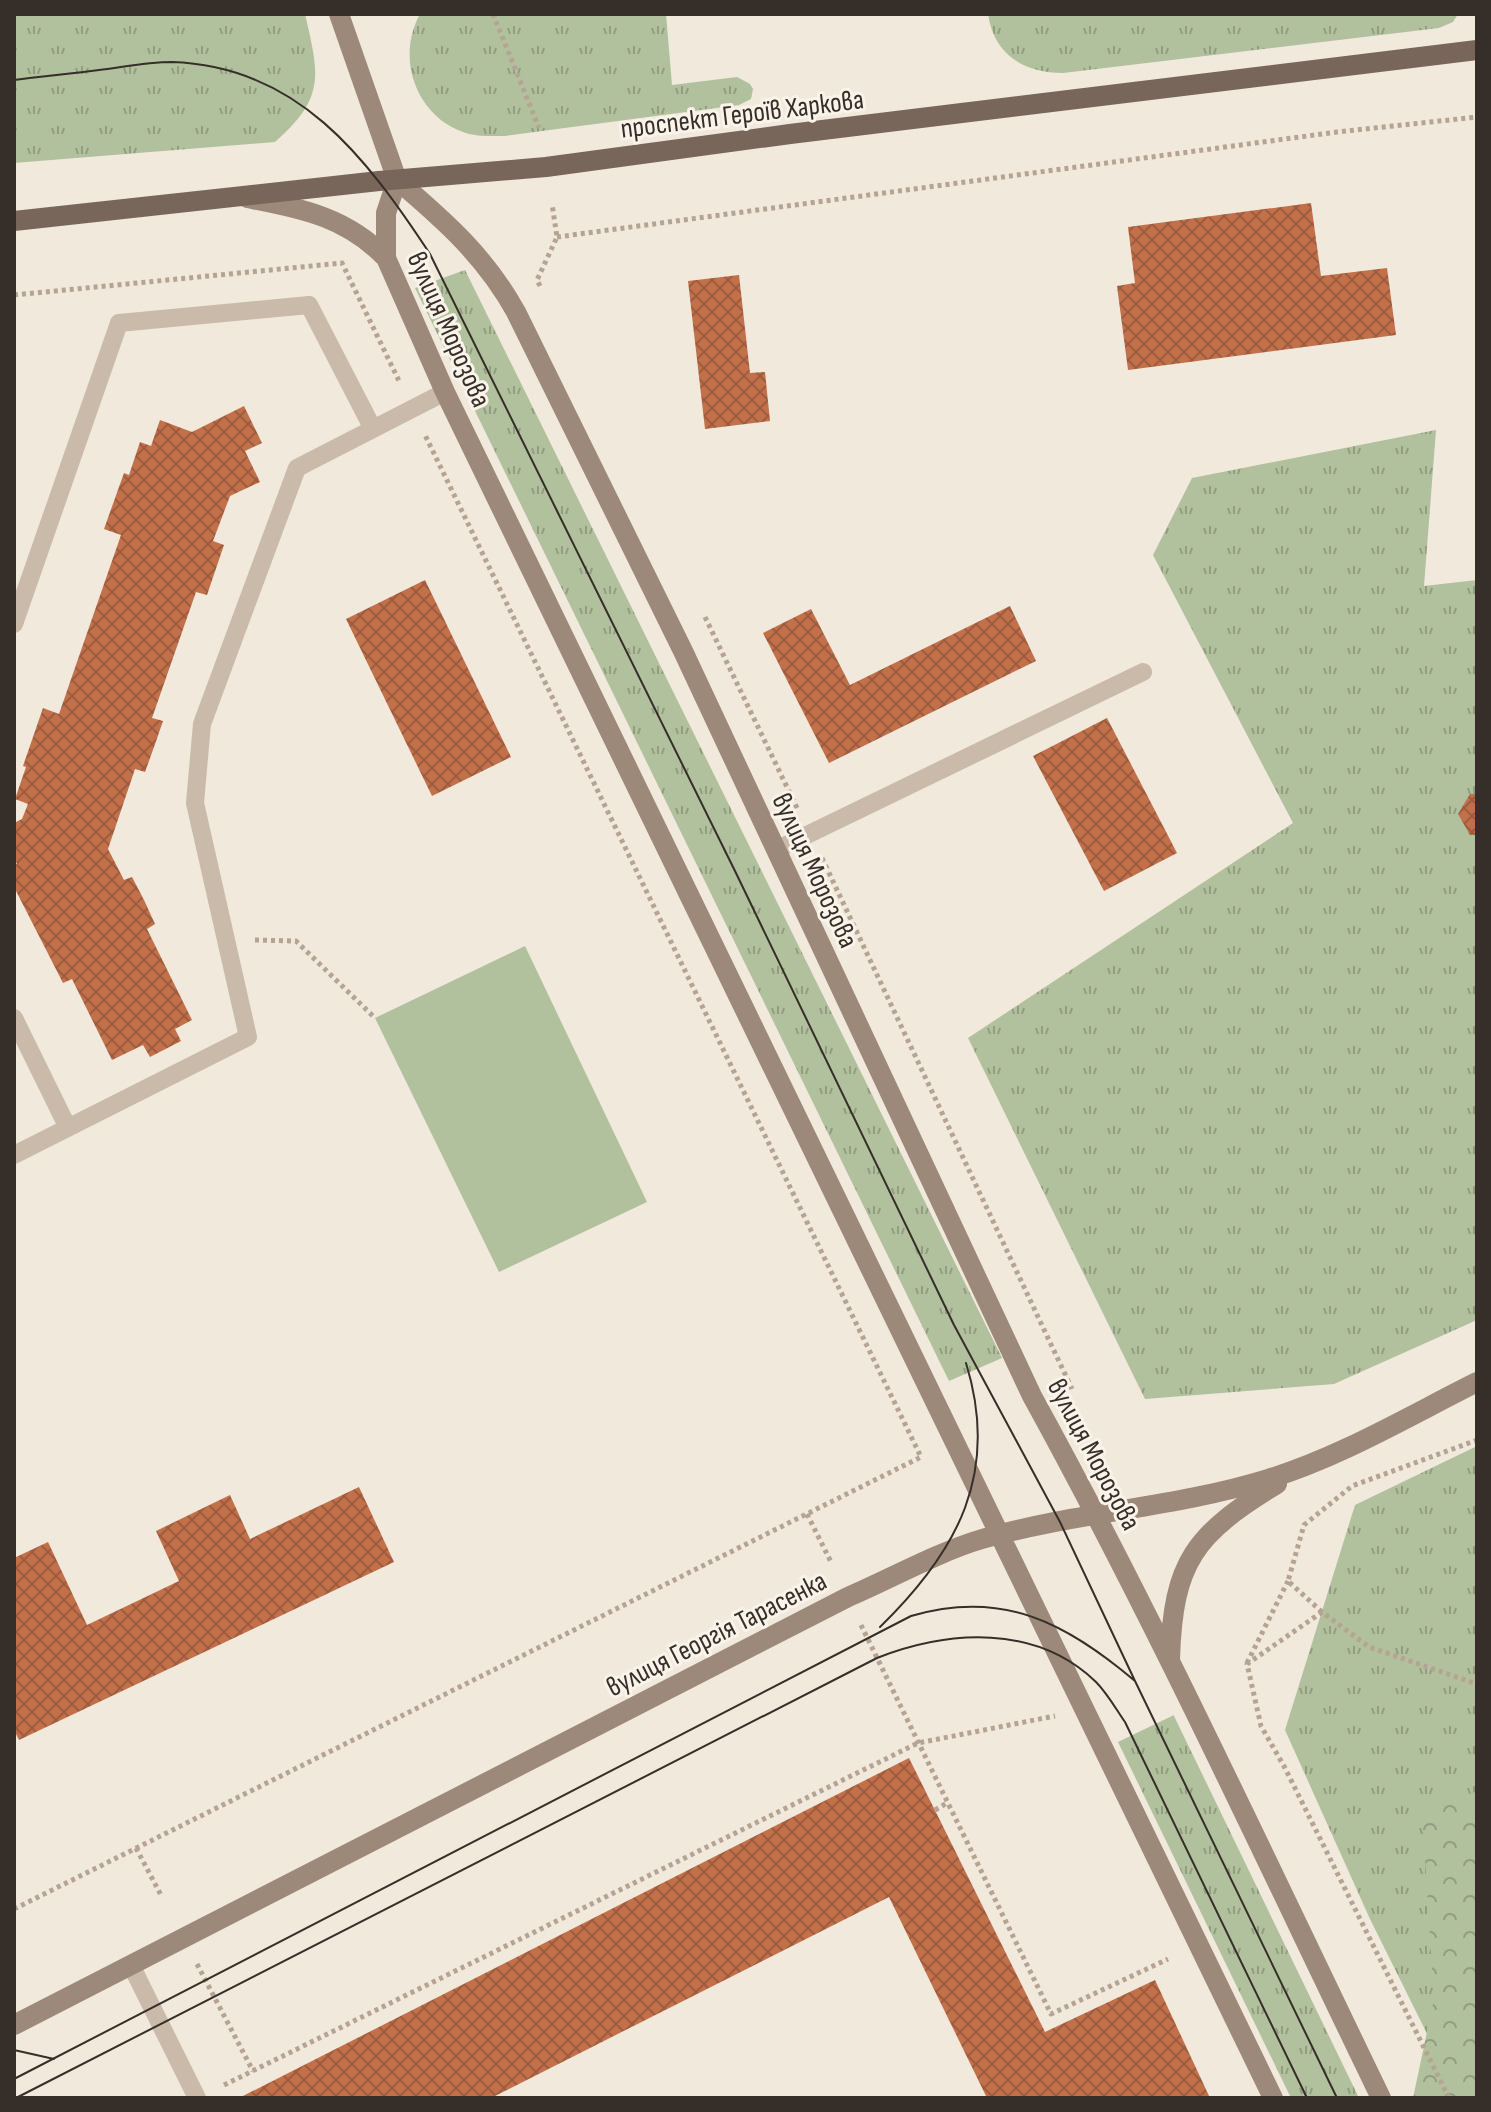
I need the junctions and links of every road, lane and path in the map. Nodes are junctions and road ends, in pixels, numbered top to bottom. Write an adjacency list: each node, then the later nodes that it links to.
1 (339, 14): 6 (main road)
2 (493, 14): 5 (path)
3 (1477, 50): 6 (main road, проспект Героїв Харкова)
4 (1477, 117): 8 (path)
5 (539, 128)
6 (397, 180): 7 (main road, проспект Героїв Харкова); 10 (main road, вулиця Морозова); 17 (main road, вулиця Морозова)
7 (243, 197): 9 (main road, проспект Героїв Харкова); 10 (main road)
8 (552, 204)
9 (14, 221)
10 (386, 258): 12 (main road, вулиця Морозова)
11 (14, 295): 13 (path)
12 (445, 392): 13 (lane); 28 (main road, вулиця Морозова)
13 (412, 408): 14 (lane); 26 (path)
14 (373, 429): 15 (lane); 18 (lane)
15 (14, 624)
16 (1143, 672): 17 (lane)
17 (776, 850): 27 (main road, вулиця Морозова)
18 (226, 940): 20 (path); 21 (lane)
19 (14, 1018): 21 (lane)
20 (375, 1018)
21 (68, 1128): 22 (lane)
22 (14, 1155)
23 (1477, 1382): 25 (main road, вулиця Георгія Тарасенка)
24 (1477, 1440): 30 (path)
25 (1308, 1466): 27 (main road, вулиця Георгія Тарасенка); 33 (main road)
26 (807, 1514): 29 (path); 40 (path)
27 (1097, 1515): 28 (main road, вулиця Георгія Тарасенка); 33 (main road, вулиця Морозова)
28 (1001, 1535): 45 (main road, вулиця Георгія Тарасенка); 49 (main road, вулиця Морозова)
29 (831, 1562)
30 (1288, 1581): 31 (path); 34 (path)
31 (1322, 1612): 34 (path); 35 (path)
32 (857, 1618): 37 (path)
33 (1170, 1663): 50 (main road, вулиця Морозова)
34 (1247, 1664): 51 (path)
35 (1477, 1684)
36 (1056, 1716): 37 (path)
37 (918, 1743): 38 (path); 47 (path)
38 (947, 1803): 39 (path); 43 (path)
39 (935, 1810)
40 (136, 1848): 41 (path); 42 (path)
41 (162, 1897)
42 (14, 1909)
43 (1168, 1959)
44 (195, 1960): 47 (path)
45 (131, 1965): 46 (main road, вулиця Георгія Тарасенка); 48 (lane)
46 (14, 2025)
47 (253, 2071): 48 (path)
48 (204, 2095)
49 (1273, 2098)
50 (1381, 2098)
51 (1449, 2098)

